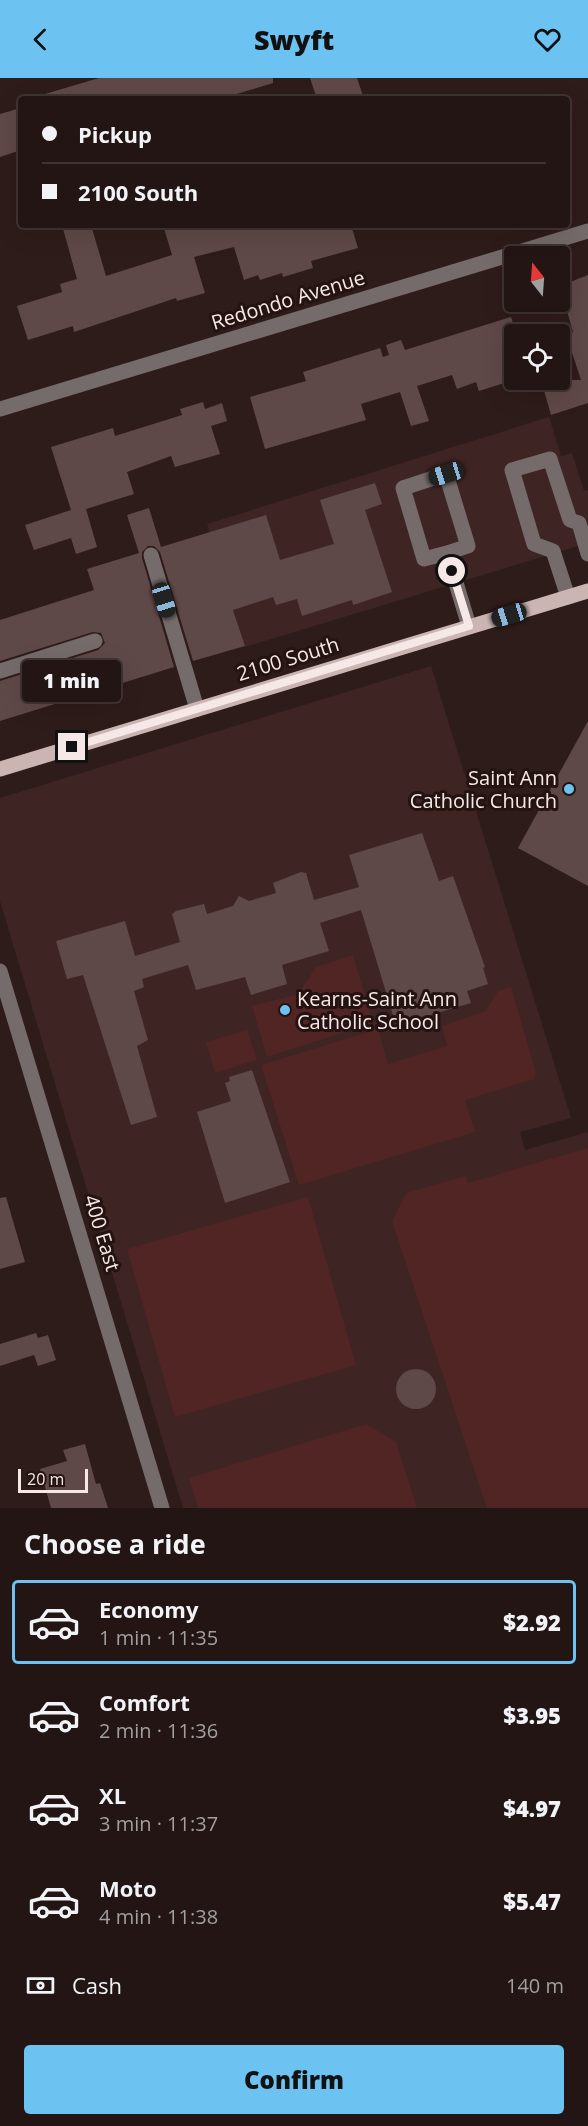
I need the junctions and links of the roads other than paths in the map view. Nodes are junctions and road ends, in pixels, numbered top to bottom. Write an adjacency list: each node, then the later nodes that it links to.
1 (588, 231): 2 (street, Redondo Avenue)
2 (0, 409)
3 (447, 553): 3 (street); 8 (street)
4 (588, 554): 7 (street)
5 (151, 555): 11 (street)
6 (588, 591): 7 (main road, 2100 South)
7 (568, 597): 8 (main road, 2100 South)
8 (469, 626): 11 (main road, 2100 South)
9 (95, 641): 10 (street)
10 (0, 671)
11 (197, 709): 12 (main road, 2100 South)
12 (0, 769)
13 (0, 971): 14 (street, 400 East)
14 (162, 1508)

